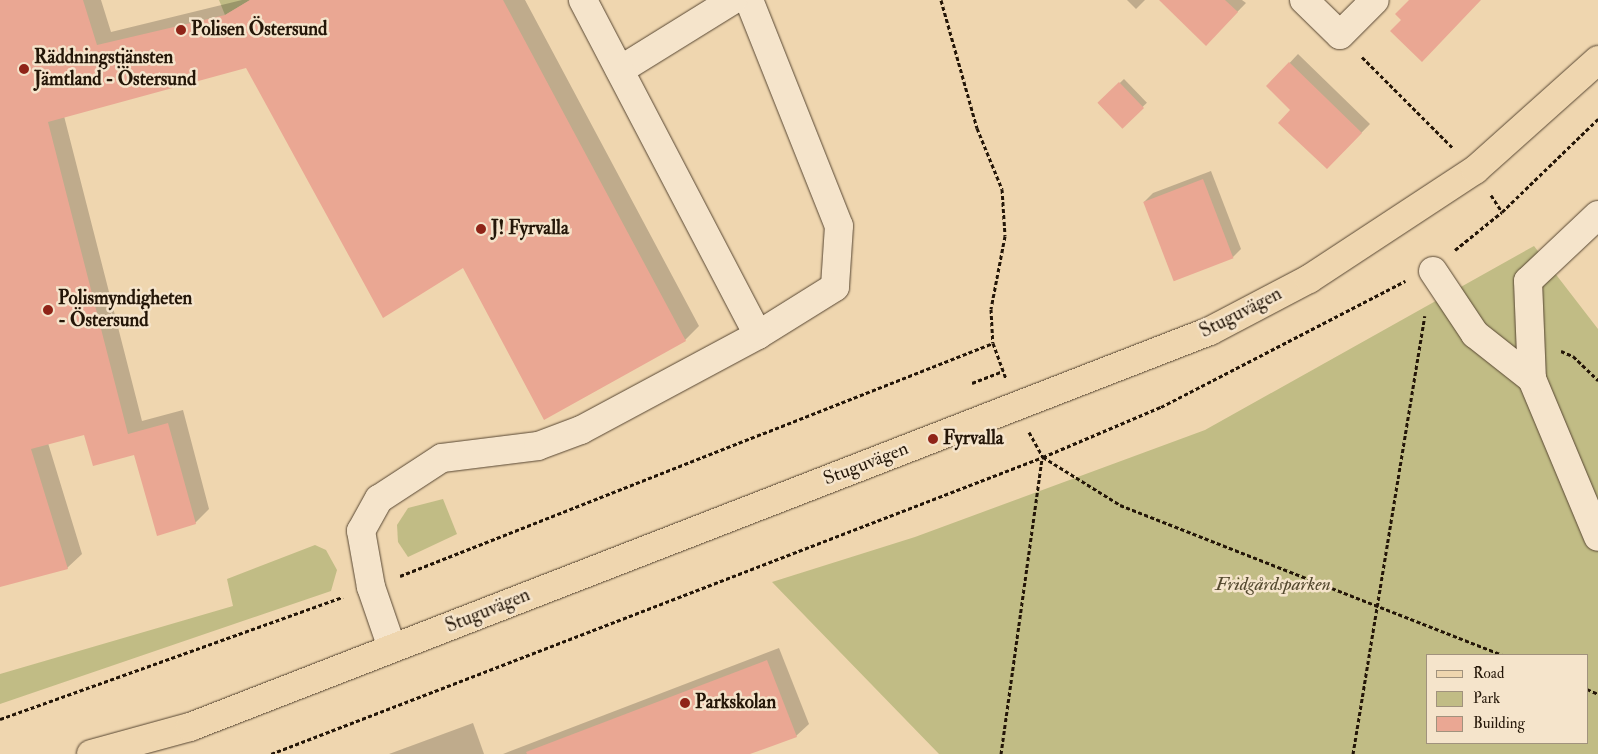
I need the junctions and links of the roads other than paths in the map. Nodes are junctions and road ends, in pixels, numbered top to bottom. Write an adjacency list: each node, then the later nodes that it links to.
1 (583, 0): 7 (street)
2 (733, 0): 7 (street)
3 (749, 0): 10 (street)
4 (1304, 0): 5 (street)
5 (1375, 0)
6 (1598, 60): 14 (main road, Stuguvägen)
7 (620, 70): 10 (street)
8 (1598, 214): 11 (street)
9 (1433, 268): 11 (street)
10 (758, 335): 14 (street)
11 (1532, 378): 12 (street)
12 (1591, 503): 13 (street)
13 (1598, 536)
14 (392, 648): 15 (main road, Stuguvägen)
15 (190, 727): 16 (main road, Stuguvägen); 17 (main road, Stuguvägen)
16 (91, 754)
17 (142, 754)

